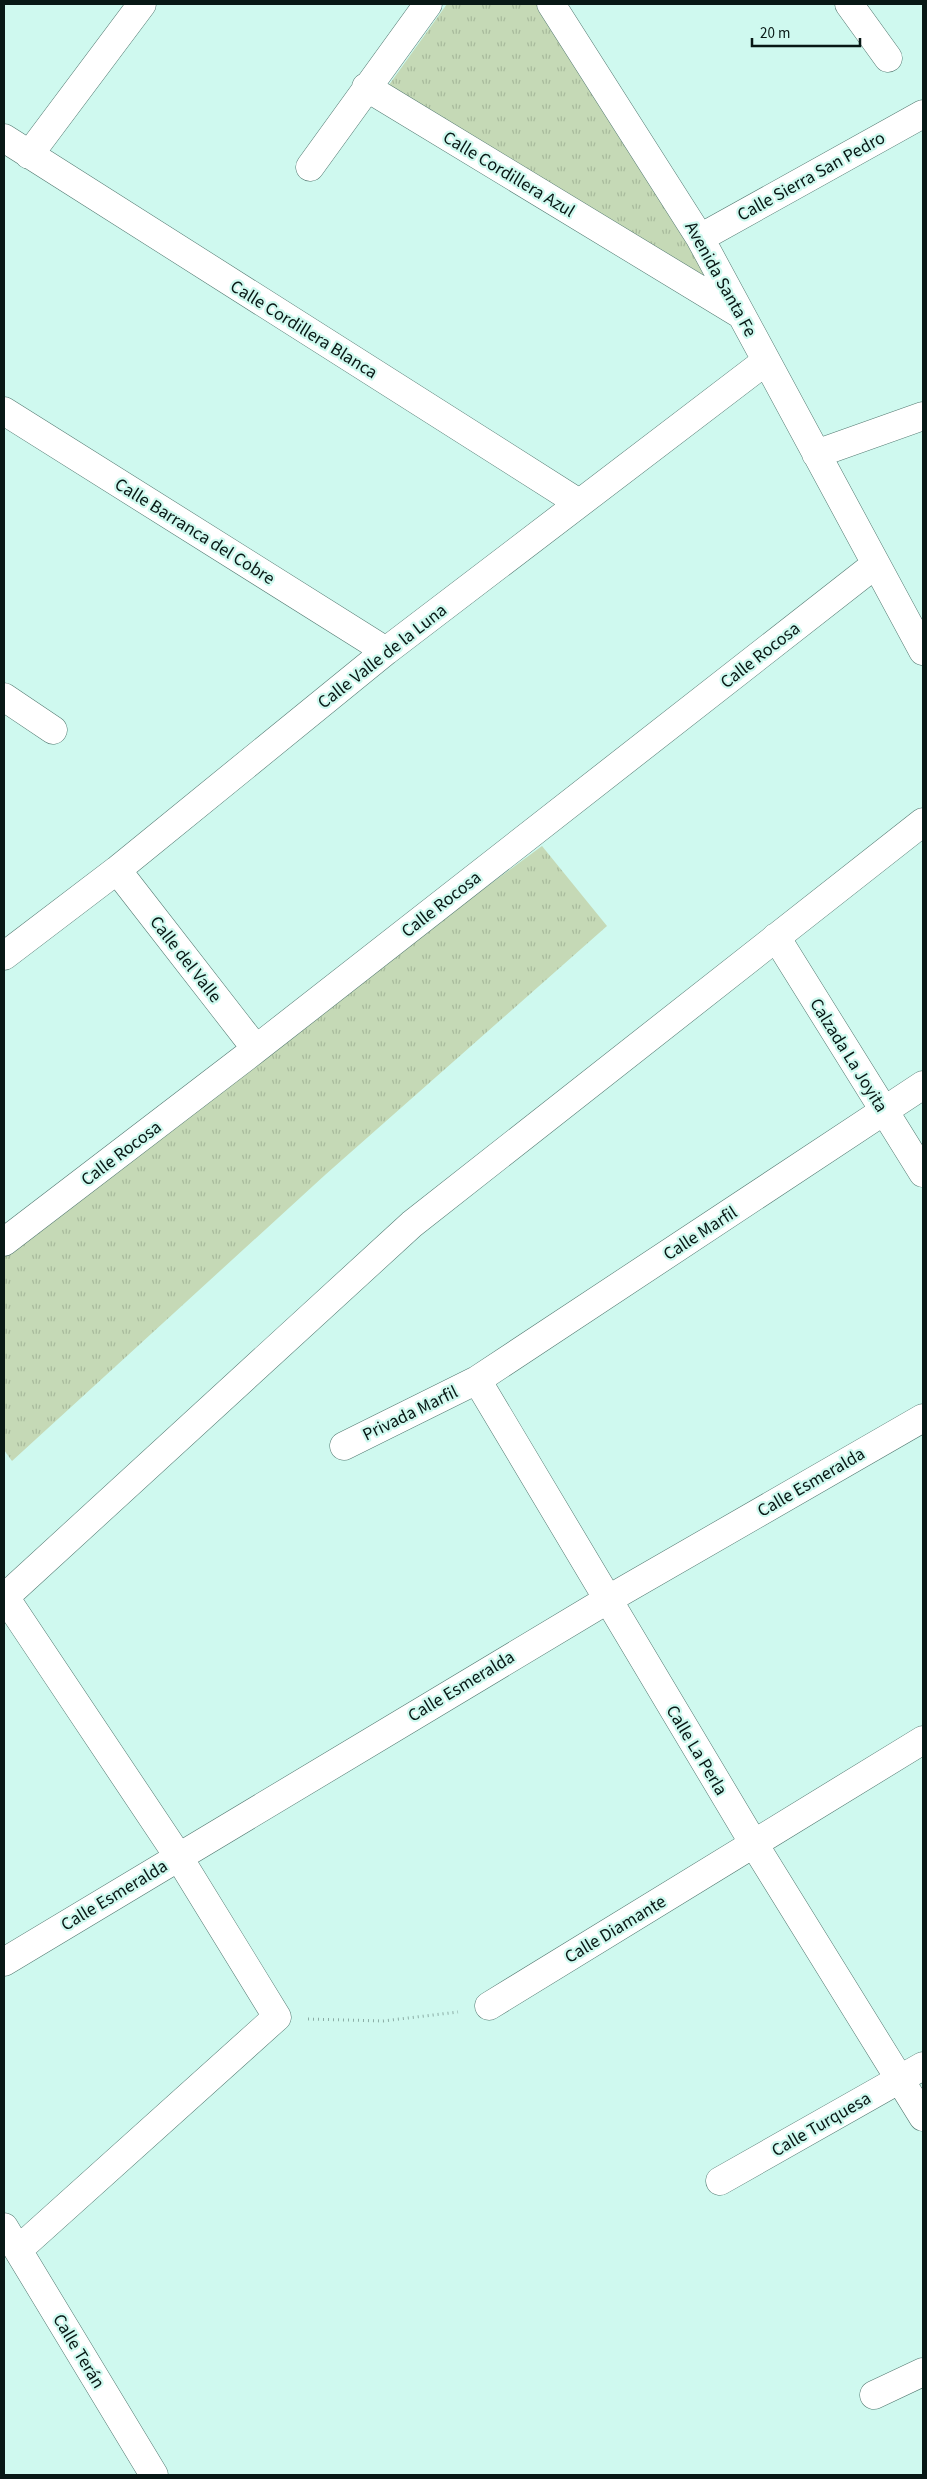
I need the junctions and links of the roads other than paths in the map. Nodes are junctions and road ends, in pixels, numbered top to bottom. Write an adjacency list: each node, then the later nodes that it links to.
1 (142, 4): 9 (street)
2 (428, 4): 6 (street)
3 (551, 4): 11 (street, Avenida Santa Fe)
4 (849, 4): 5 (street)
5 (888, 58)
6 (366, 87): 10 (street); 12 (street, Calle Cordillera Azul)
7 (923, 114): 11 (street, Calle Sierra San Pedro)
8 (4, 138): 9 (street, Calle Cordillera Blanca)
9 (29, 155): 17 (street, Calle Cordillera Blanca)
10 (310, 166)
11 (700, 238): 12 (street, Avenida Santa Fe)
12 (741, 315): 13 (street, Avenida Santa Fe)
13 (766, 360): 16 (street, Avenida Santa Fe); 17 (street, Calle Valle de la Luna)
14 (4, 411): 19 (street, Calle Barranca del Cobre)
15 (923, 416): 16 (street)
16 (816, 454): 18 (street, Avenida Santa Fe)
17 (579, 503): 19 (street, Calle Valle de la Luna)
18 (876, 564): 20 (street, Avenida Santa Fe); 27 (street, Calle Rocosa)
19 (386, 651): 24 (street, Calle Valle de la Luna)
20 (923, 652)
21 (4, 697): 22 (street)
22 (53, 730)
23 (923, 822): 25 (street)
24 (117, 870): 26 (street, Calle Valle de la Luna); 27 (street, Calle del Valle)
25 (776, 938): 29 (street, Calzada La Joyita); 35 (street)
26 (4, 956)
27 (256, 1049): 31 (street, Calle Rocosa)
28 (923, 1085): 29 (street, Calle Marfil)
29 (884, 1111): 30 (street, Calzada La Joyita); 32 (street, Calle Marfil)
30 (923, 1173)
31 (4, 1242)
32 (477, 1380): 34 (street, Privada Marfil); 36 (street, Calle La Perla)
33 (923, 1418): 36 (street, Calle Esmeralda)
34 (344, 1446)
35 (4, 1598): 39 (street)
36 (607, 1600): 38 (street, Calle La Perla); 39 (street, Calle Esmeralda)
37 (923, 1740): 38 (street, Calle Diamante)
38 (754, 1844): 41 (street, Calle Diamante); 43 (street, Calle La Perla)
39 (178, 1856): 40 (street, Calle Esmeralda); 47 (street)
40 (4, 1962)
41 (488, 2006)
42 (923, 2066): 43 (street, Calle Turquesa)
43 (899, 2080): 44 (street, Calle La Perla); 45 (street, Calle Turquesa)
44 (923, 2116)
45 (720, 2181)
46 (4, 2227): 47 (street, Calle Terán)
47 (18, 2250): 50 (street, Calle Terán)
48 (923, 2372): 49 (street)
49 (874, 2396)
50 (154, 2475)

